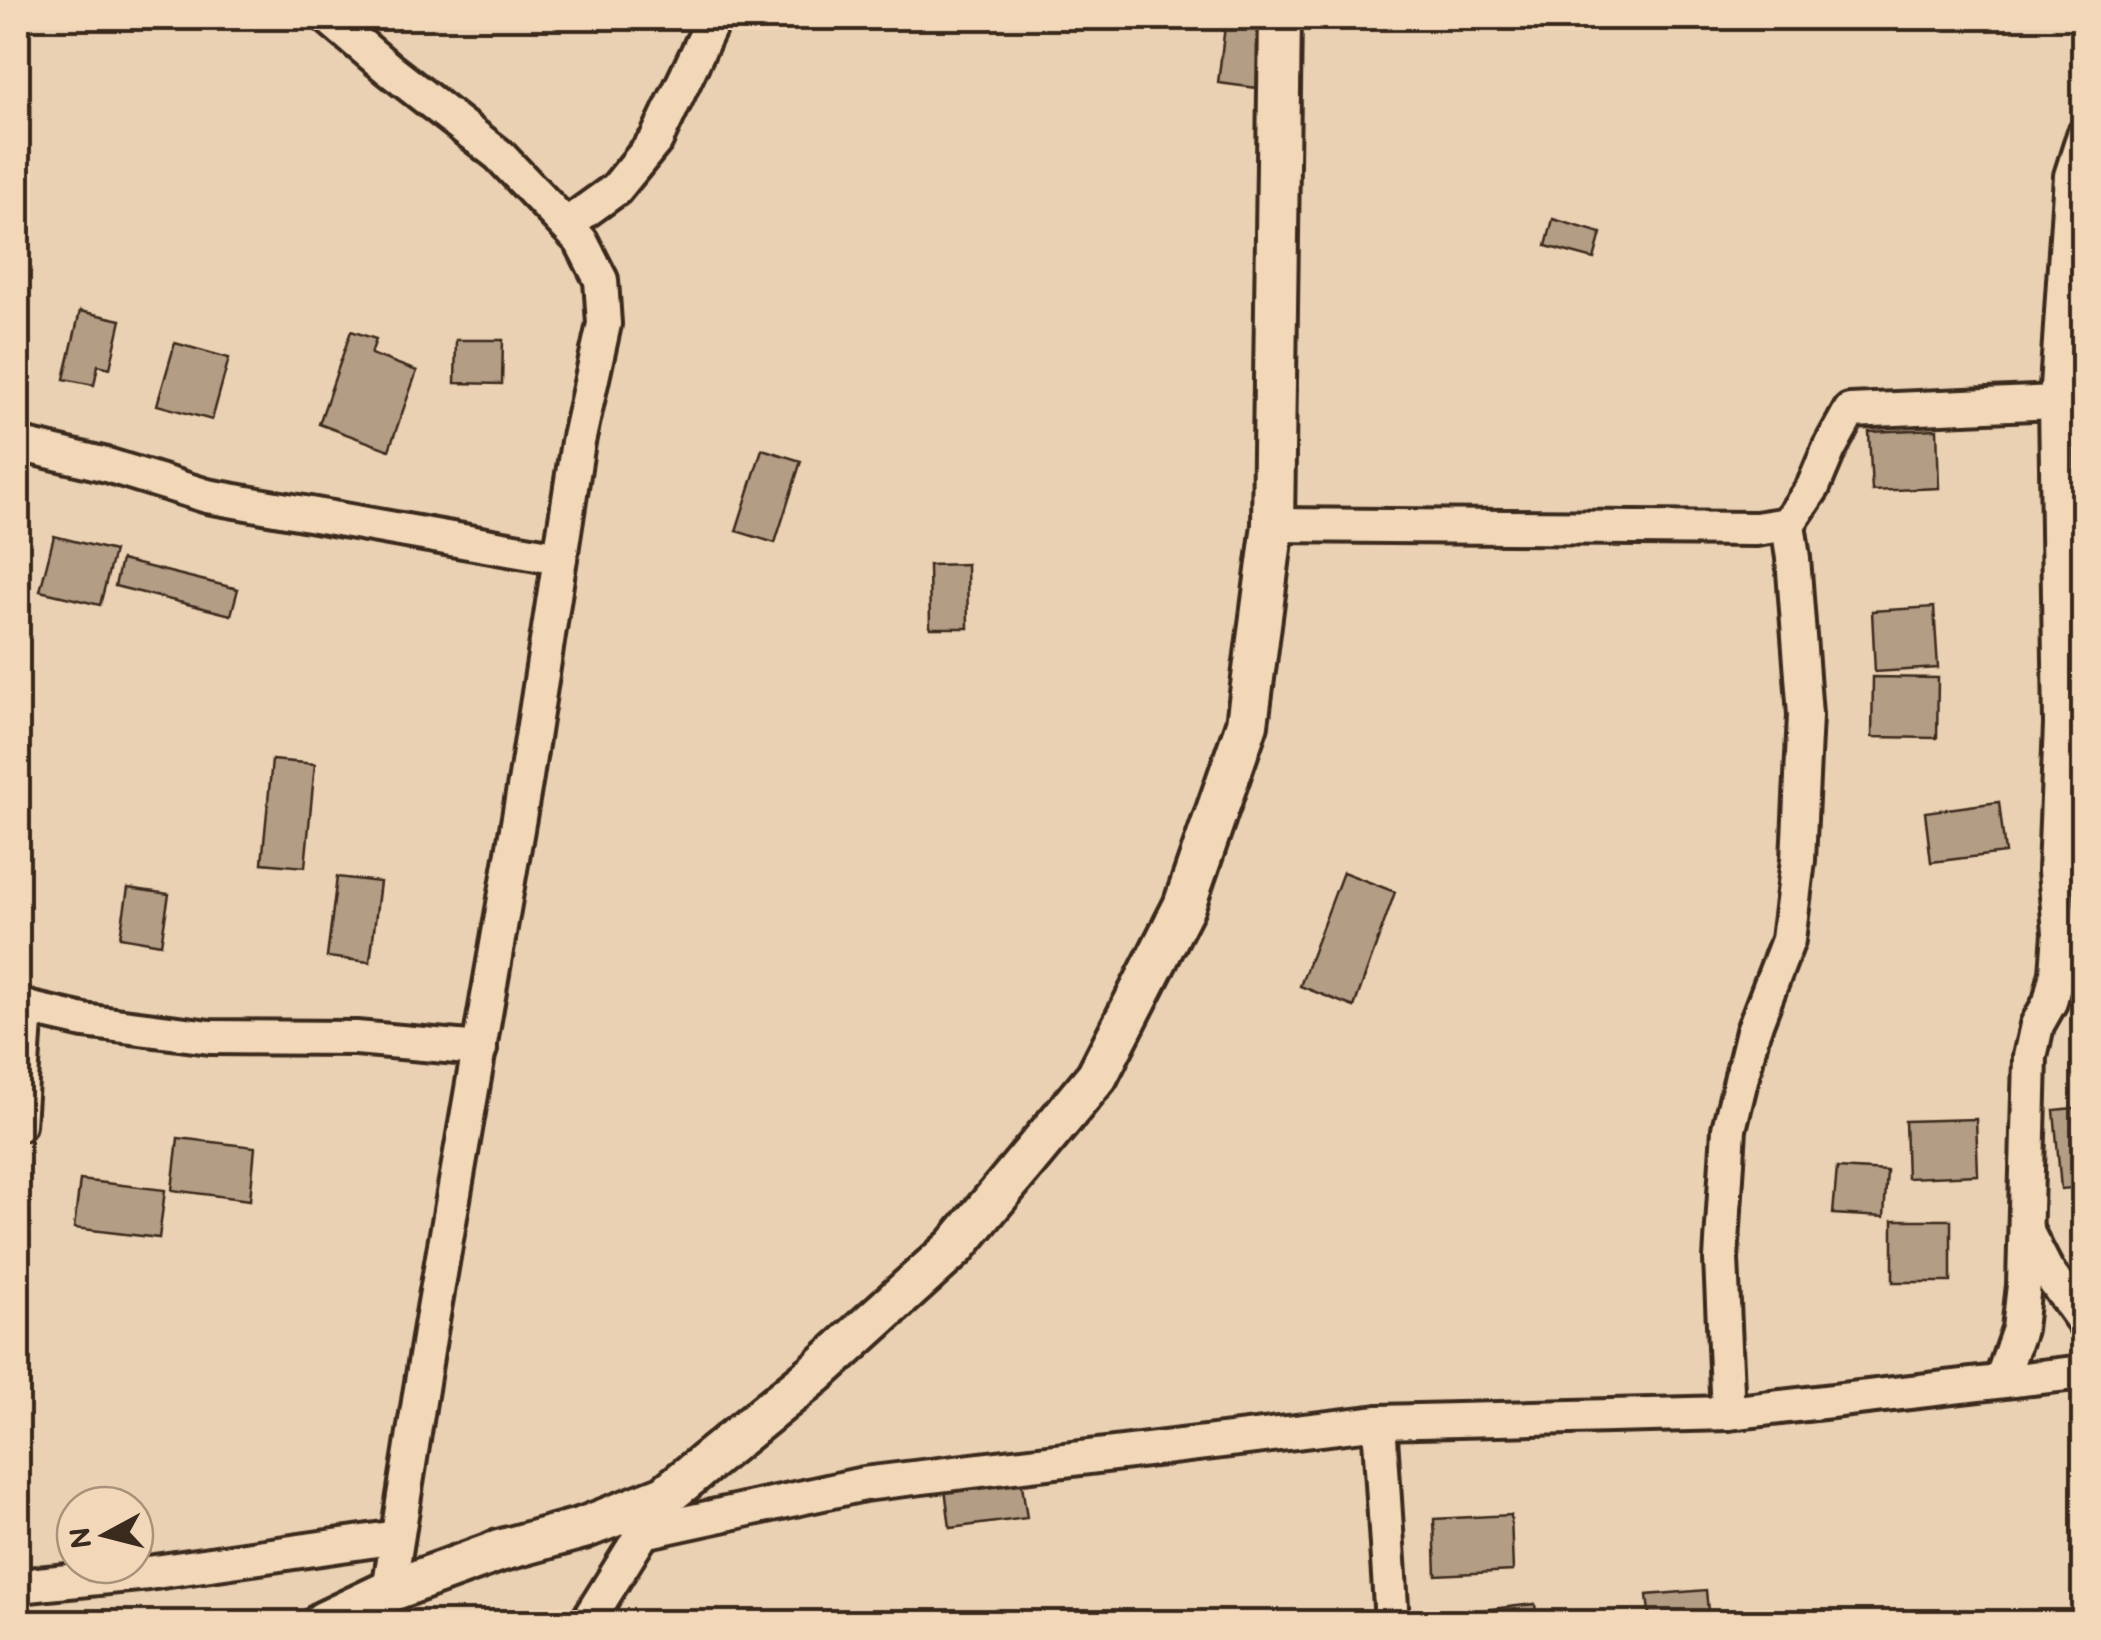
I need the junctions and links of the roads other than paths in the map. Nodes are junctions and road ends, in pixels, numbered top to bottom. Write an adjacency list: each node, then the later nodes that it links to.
1 (329, 18): 5 (street)
2 (714, 18): 5 (street)
3 (1280, 18): 9 (street)
4 (2084, 135): 6 (street)
5 (566, 225): 10 (street)
6 (2056, 402): 8 (street); 11 (street)
7 (18, 444): 10 (street)
8 (1788, 524): 9 (street); 19 (street)
9 (1274, 525): 21 (street)
10 (560, 558): 13 (street)
11 (2072, 723): 15 (street)
12 (22, 1007): 13 (street); 14 (street)
13 (480, 1049): 23 (street)
14 (18, 1125)
15 (2025, 1228): 16 (street); 18 (street)
16 (2084, 1322)
17 (2084, 1372): 18 (street)
18 (2001, 1380): 19 (street)
19 (1728, 1414): 20 (street)
20 (1379, 1422): 22 (street); 28 (street)
21 (665, 1496): 22 (street); 25 (street)
22 (643, 1532): 27 (street)
23 (397, 1538): 24 (street); 25 (street)
24 (18, 1586)
25 (389, 1590): 26 (street)
26 (324, 1622)
27 (586, 1622)
28 (1392, 1622)

